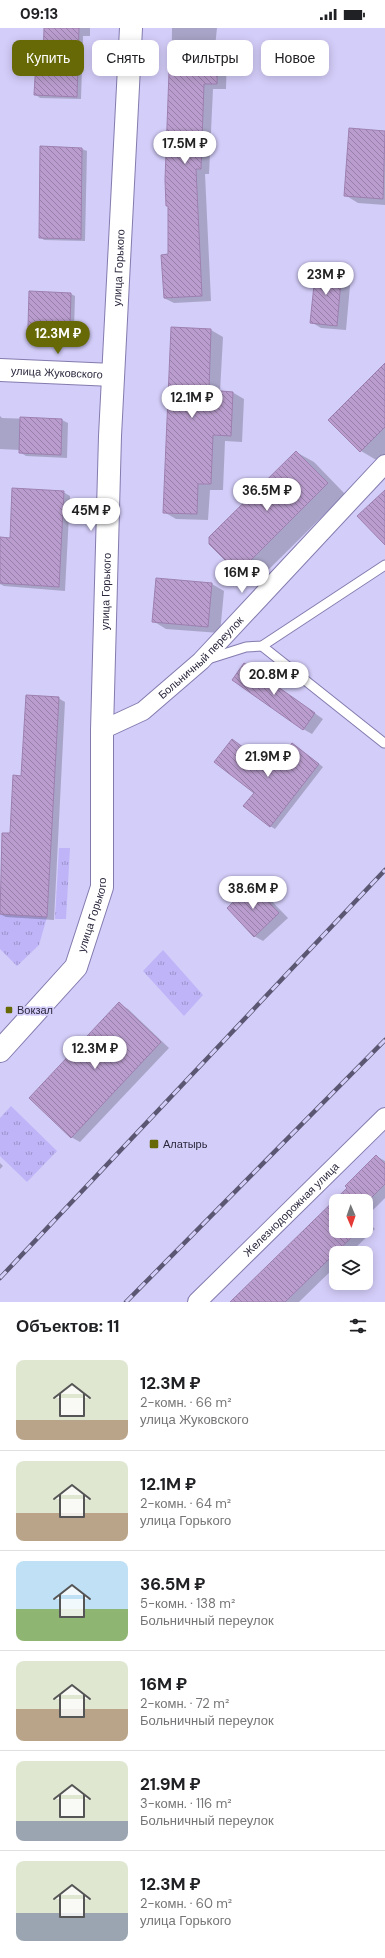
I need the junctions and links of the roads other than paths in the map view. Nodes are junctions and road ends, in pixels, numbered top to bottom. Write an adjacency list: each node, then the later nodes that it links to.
1 (131, 28): 3 (street, улица Горького)
2 (0, 370): 3 (street, улица Жуковского)
3 (113, 375): 8 (street, улица Горького)
4 (385, 464): 7 (street, Больничный переулок)
5 (385, 565): 6 (lane)
6 (262, 646): 7 (lane); 9 (lane)
7 (201, 661): 8 (street, Больничный переулок)
8 (102, 730): 10 (street, улица Горького)
9 (384, 743)
10 (0, 1051)
11 (385, 1117): 12 (street, Железнодорожная улица)
12 (197, 1302)

